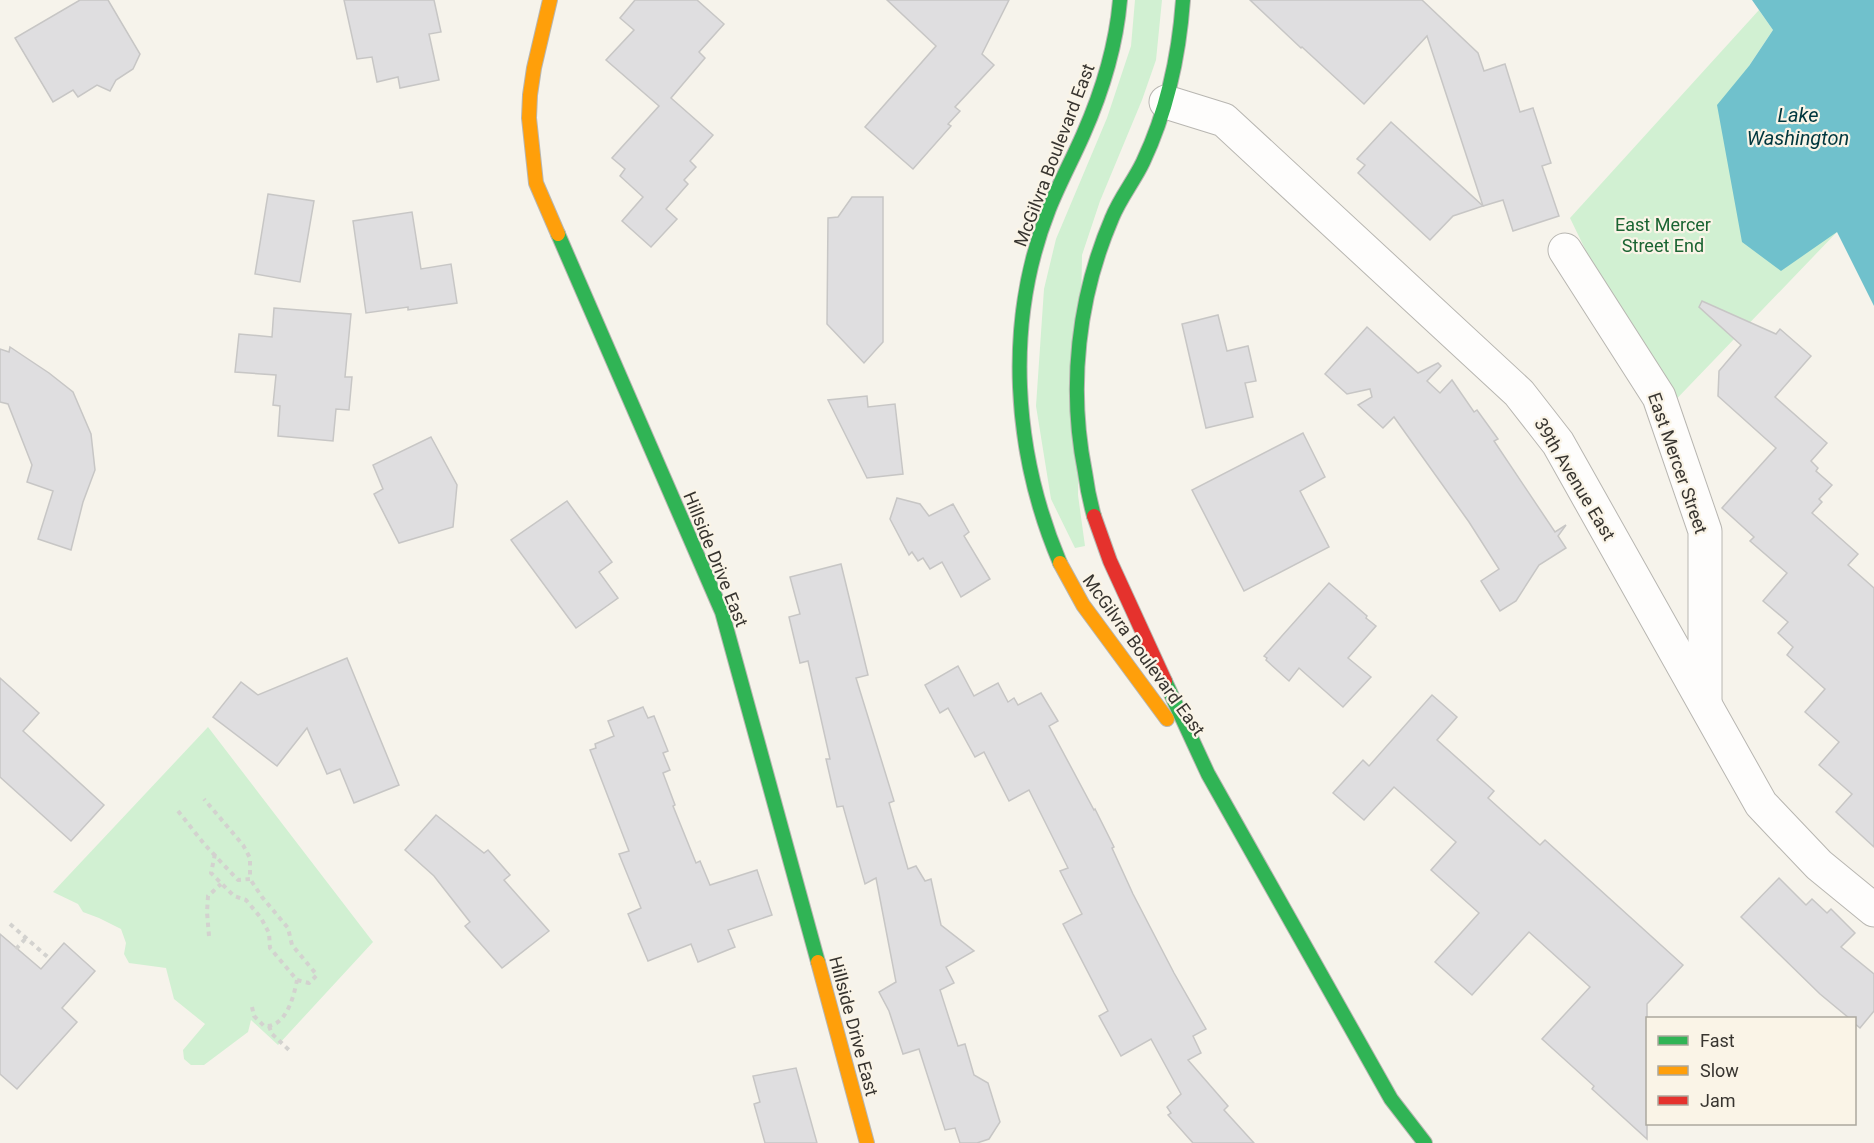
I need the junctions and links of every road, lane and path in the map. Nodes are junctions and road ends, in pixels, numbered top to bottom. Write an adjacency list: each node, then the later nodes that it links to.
1 (550, 0): 23 (street, Hillside Drive East)
2 (1120, 0): 7 (street, McGilvra Boulevard East)
3 (1183, 0): 4 (street, McGilvra Boulevard East)
4 (1166, 102): 6 (street, 39th Avenue East); 7 (street, McGilvra Boulevard East)
5 (1565, 250): 6 (street, East Mercer Street)
6 (1704, 702): 13 (street, 39th Avenue East)
7 (1208, 774): 24 (street, McGilvra Boulevard East)
8 (204, 799): 11 (path)
9 (178, 811): 10 (path)
10 (215, 854): 11 (path); 12 (path)
11 (250, 879): 19 (path)
12 (221, 884): 15 (path); 19 (path)
13 (1874, 910)
14 (10, 924): 16 (path)
15 (208, 936)
16 (26, 938): 17 (path); 18 (path)
17 (16, 949)
18 (50, 959)
19 (297, 980): 21 (path)
20 (252, 1007): 21 (path)
21 (269, 1026): 22 (path)
22 (289, 1050)
23 (867, 1143)
24 (1425, 1143)

